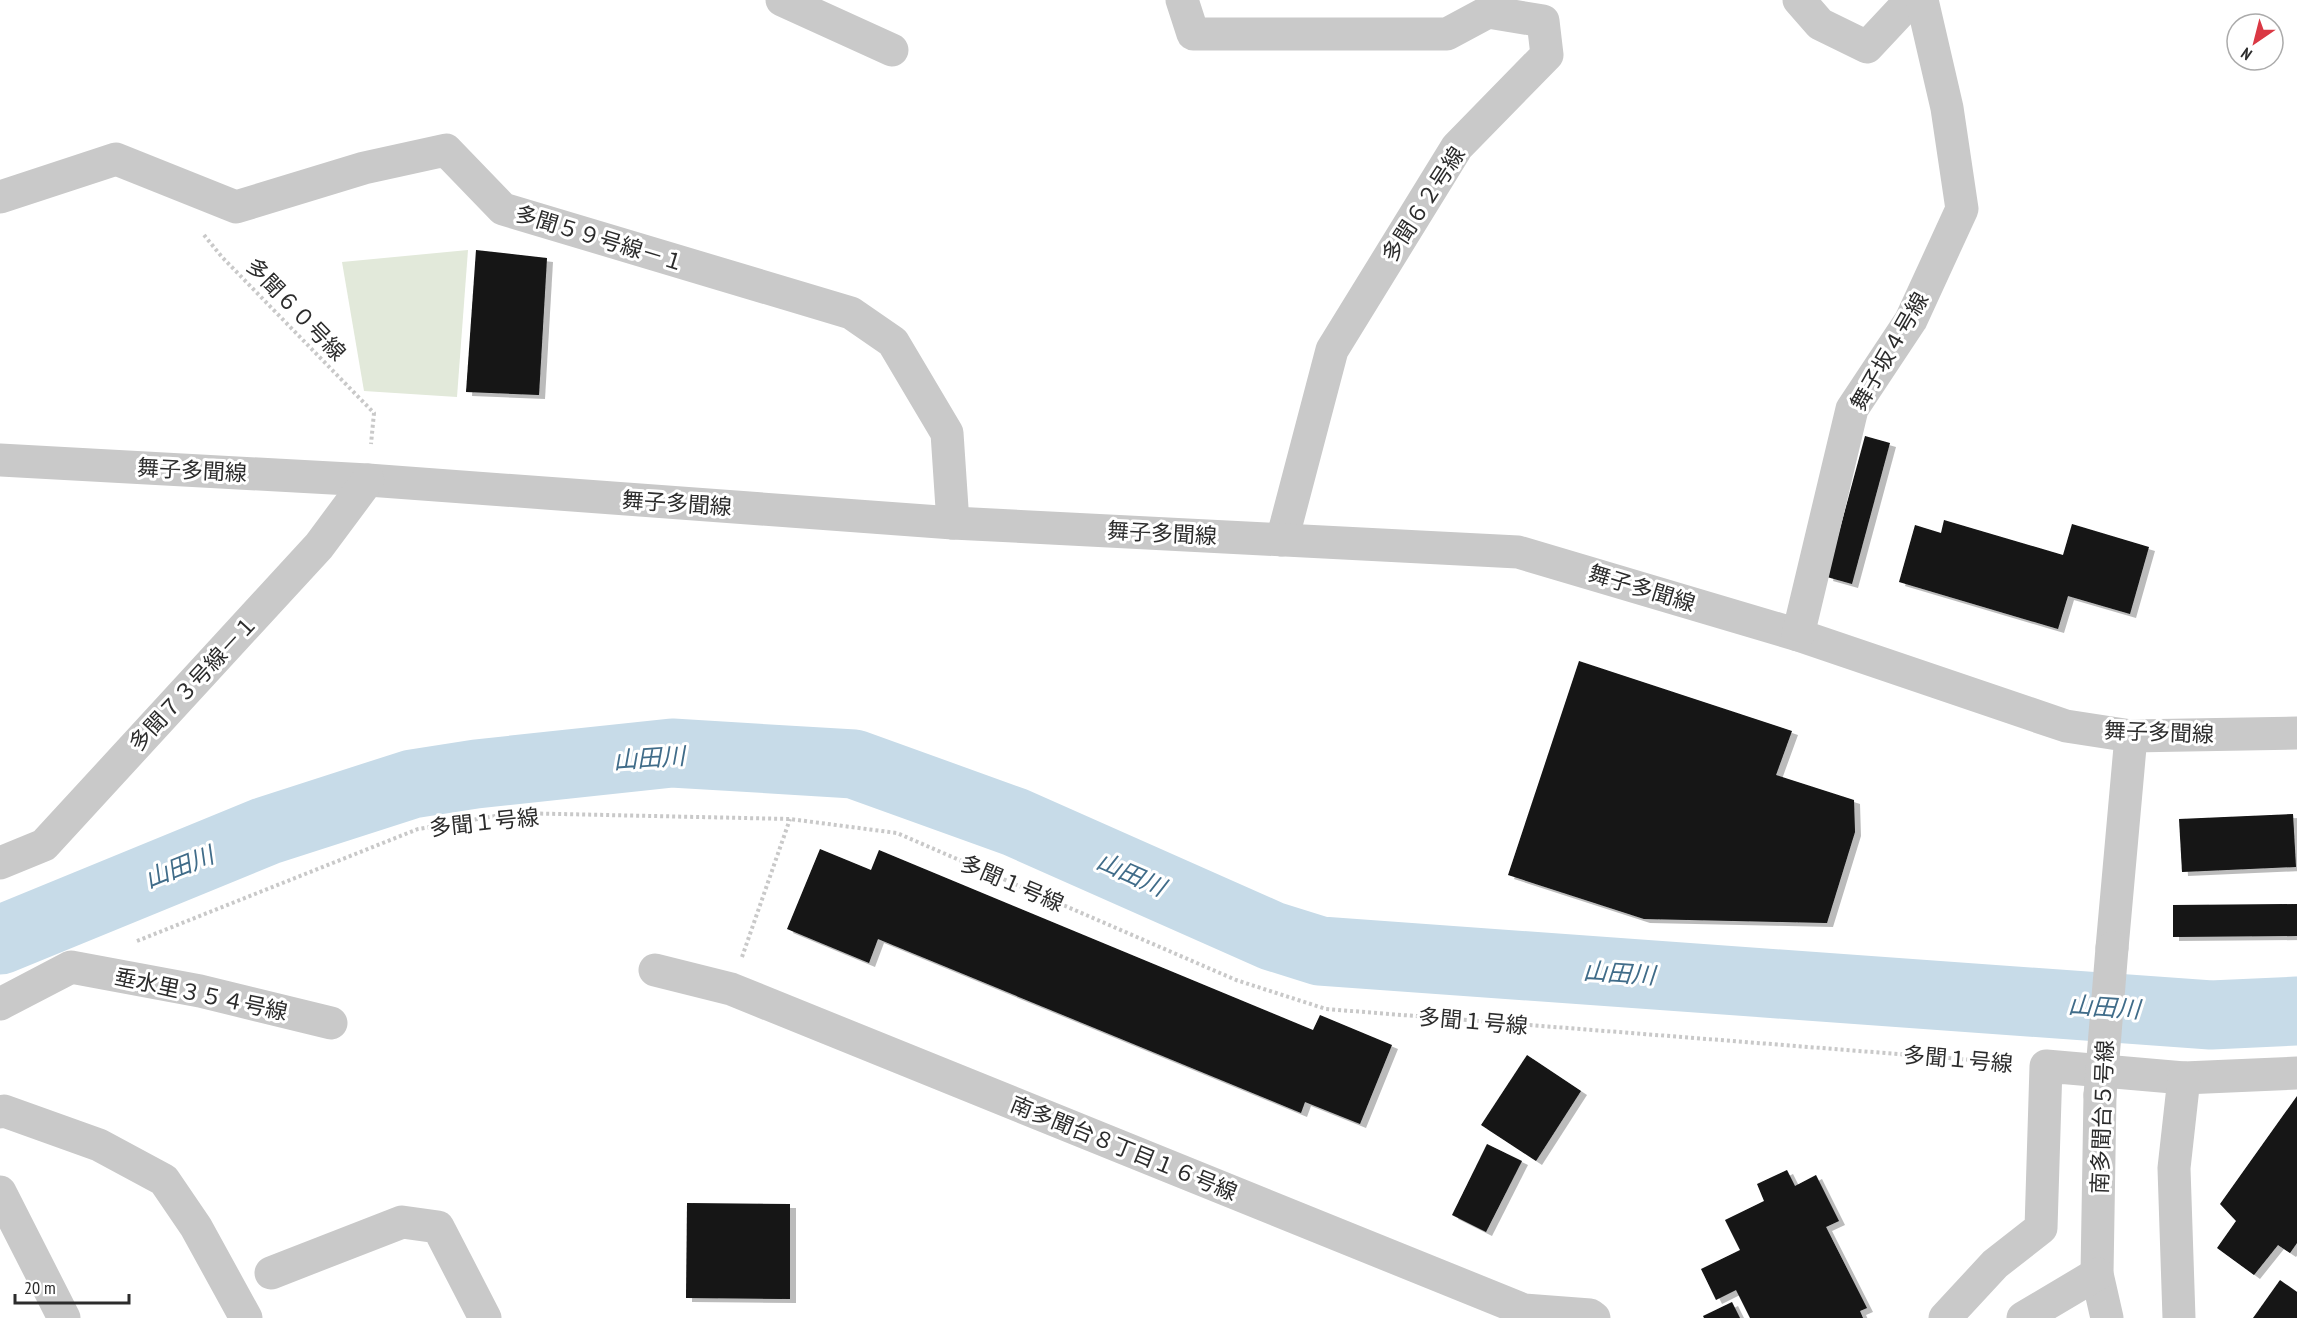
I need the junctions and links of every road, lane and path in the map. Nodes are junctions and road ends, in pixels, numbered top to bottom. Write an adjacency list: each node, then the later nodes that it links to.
1 (782, 0): 6 (street)
2 (1799, 0): 3 (street)
3 (1911, 0)
4 (1922, 0): 13 (street, 舞子坂４号線)
5 (1180, 1): 12 (street, 多聞６２号線)
6 (892, 50)
7 (0, 197): 11 (street, 多聞５９号線－１)
8 (201, 232): 10 (path, 多聞６０号線)
9 (0, 460): 10 (street, 舞子多聞線)
10 (368, 480): 11 (street, 舞子多聞線); 17 (street, 多聞７３号線－１)
11 (952, 523): 12 (street, 舞子多聞線)
12 (1282, 540): 13 (street, 舞子多聞線)
13 (1798, 635): 15 (street, 舞子多聞線)
14 (2297, 733): 15 (street, 舞子多聞線)
15 (2131, 736): 29 (street, 南多聞台５号線, bridge)
16 (790, 819): 18 (path, 多聞１号線); 20 (path); 23 (path, 多聞１号線)
17 (0, 862)
18 (136, 942)
19 (655, 970): 20 (street, 南多聞台８丁目１６号線)
20 (731, 989): 33 (street, 南多聞台８丁目１６号線)
21 (0, 1004): 22 (street, 垂水里３５４号線)
22 (331, 1023)
23 (2046, 1066): 25 (street); 34 (street)
24 (2297, 1073): 25 (street)
25 (2184, 1078): 37 (street)
26 (0, 1112): 31 (street)
27 (0, 1192): 30 (street)
28 (271, 1273): 32 (street)
29 (2097, 1274): 35 (street); 36 (street, 南多聞台５号線)
30 (64, 1318)
31 (246, 1318)
32 (485, 1318)
33 (1594, 1318)
34 (1945, 1318)
35 (2023, 1318)
36 (2107, 1318)
37 (2179, 1318)

